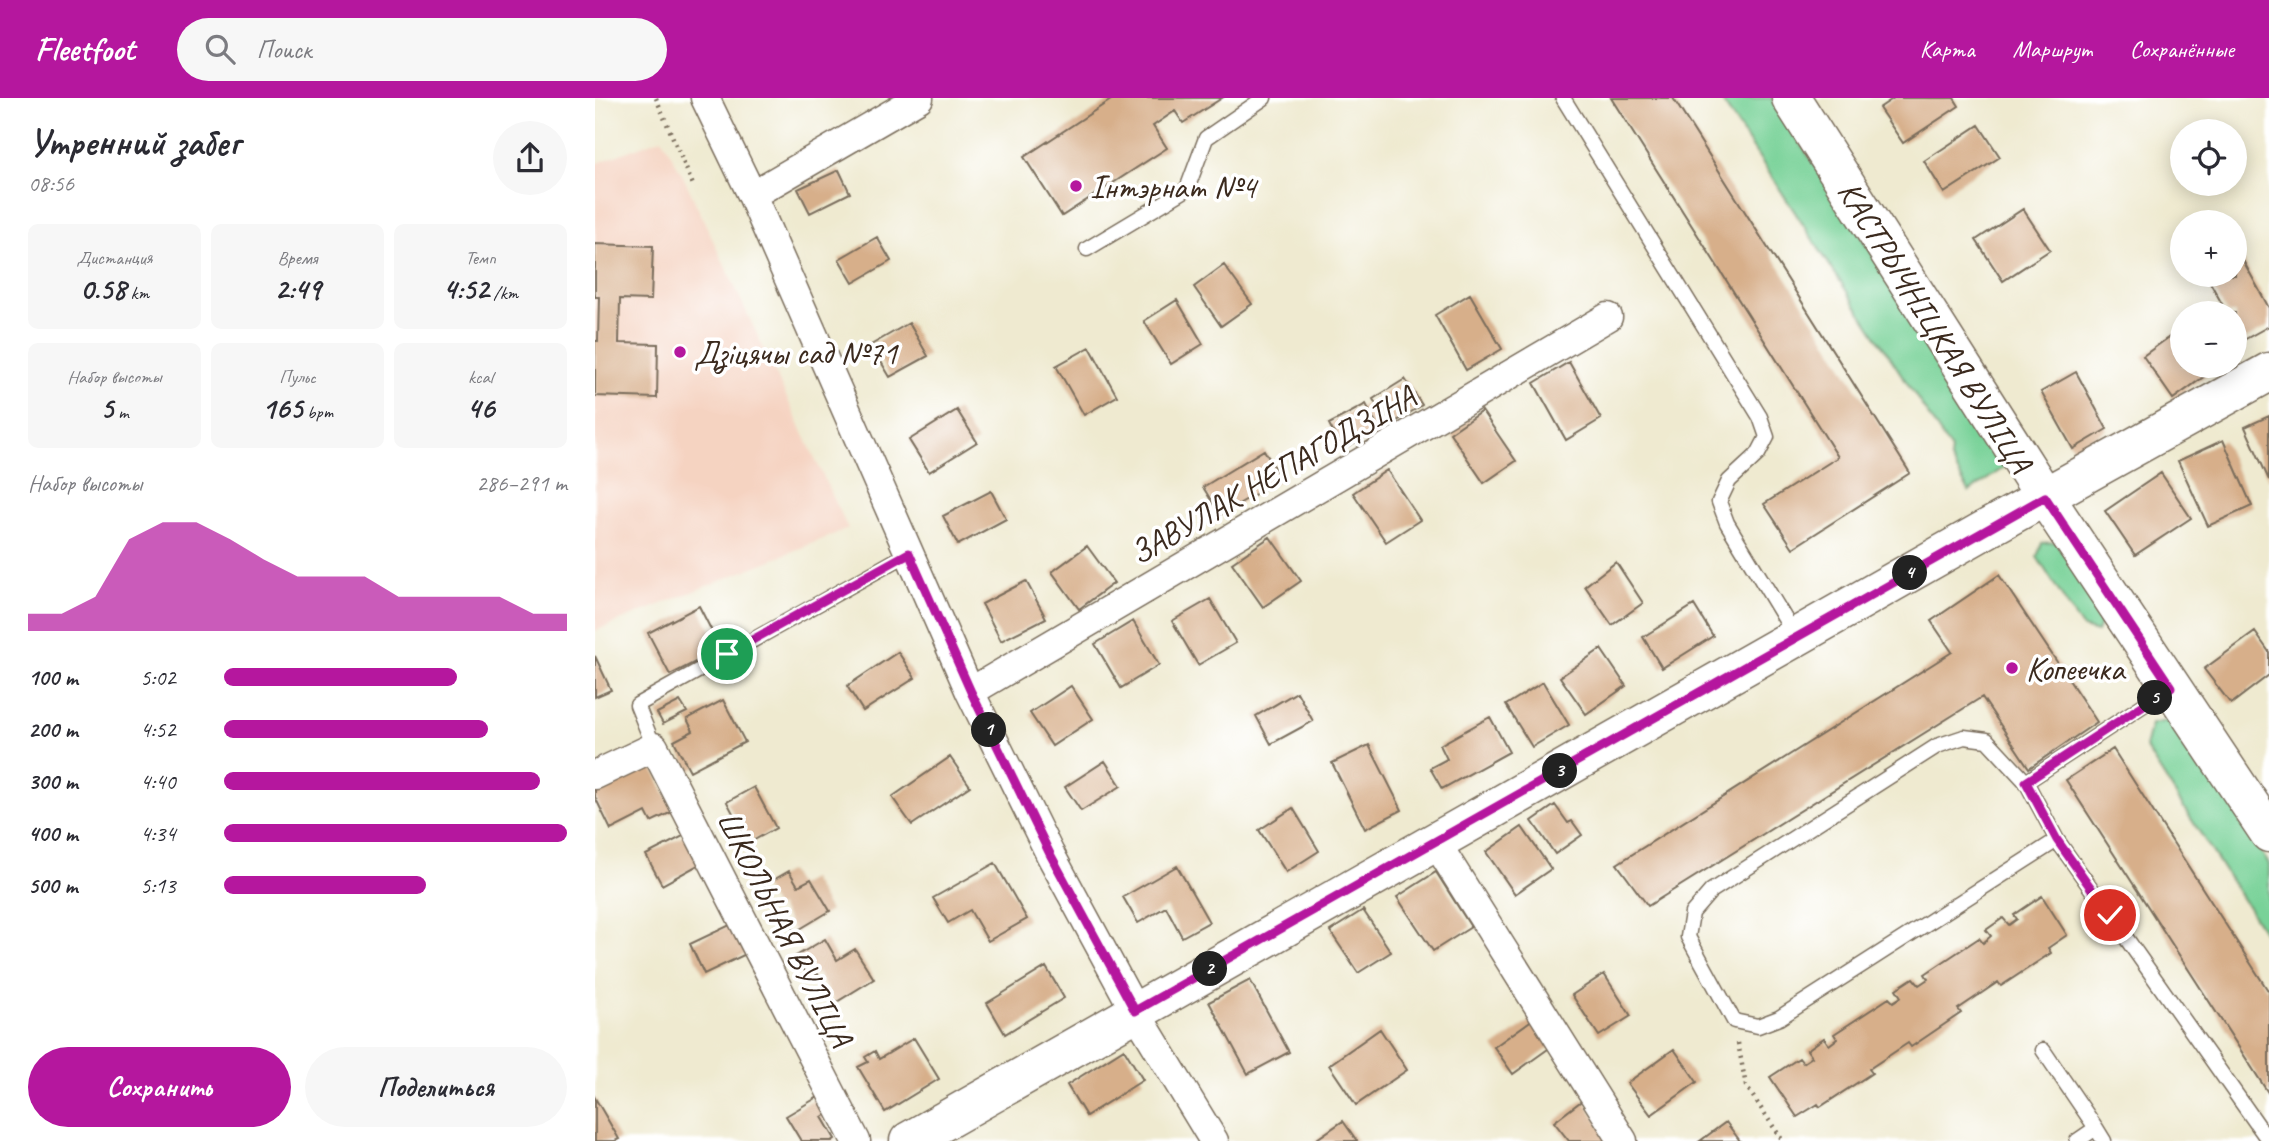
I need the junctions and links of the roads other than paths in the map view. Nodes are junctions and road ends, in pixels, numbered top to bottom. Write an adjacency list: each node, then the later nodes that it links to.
1 (705, 98): 6 (street)
2 (919, 98): 6 (street)
3 (1264, 98): 7 (lane)
4 (1563, 98): 12 (lane)
5 (1791, 98): 10 (main road, КАСТРЫЧНІЦКАЯ ВУЛІЦА)
6 (753, 195): 11 (street)
7 (1087, 249)
8 (1608, 317): 14 (street, ЗАВУЛАК НЕПАГОДЗІНА)
9 (2269, 372): 10 (main road)
10 (2045, 497): 12 (main road); 13 (main road, КАСТРЫЧНІЦКАЯ ВУЛІЦА)
11 (909, 553): 14 (street); 15 (lane)
12 (1797, 638): 20 (main road)
13 (2171, 687): 17 (lane); 18 (main road, КАСТРЫЧНІЦКАЯ ВУЛІЦА)
14 (971, 692): 21 (street)
15 (654, 747): 16 (street); 24 (street, ШКОЛЬНАЯ ВУЛІЦА)
16 (595, 775)
17 (2026, 782): 19 (lane); 19 (lane)
18 (2269, 833)
19 (2057, 840): 30 (lane)
20 (1436, 841): 21 (main road); 27 (street)
21 (1135, 1011): 25 (main road); 26 (street)
22 (2043, 1050): 23 (lane)
23 (2096, 1128): 28 (lane); 29 (lane)
24 (856, 1141)
25 (909, 1141)
26 (1214, 1141)
27 (1623, 1141)
28 (2077, 1141)
29 (2105, 1141)
30 (2269, 1141)

